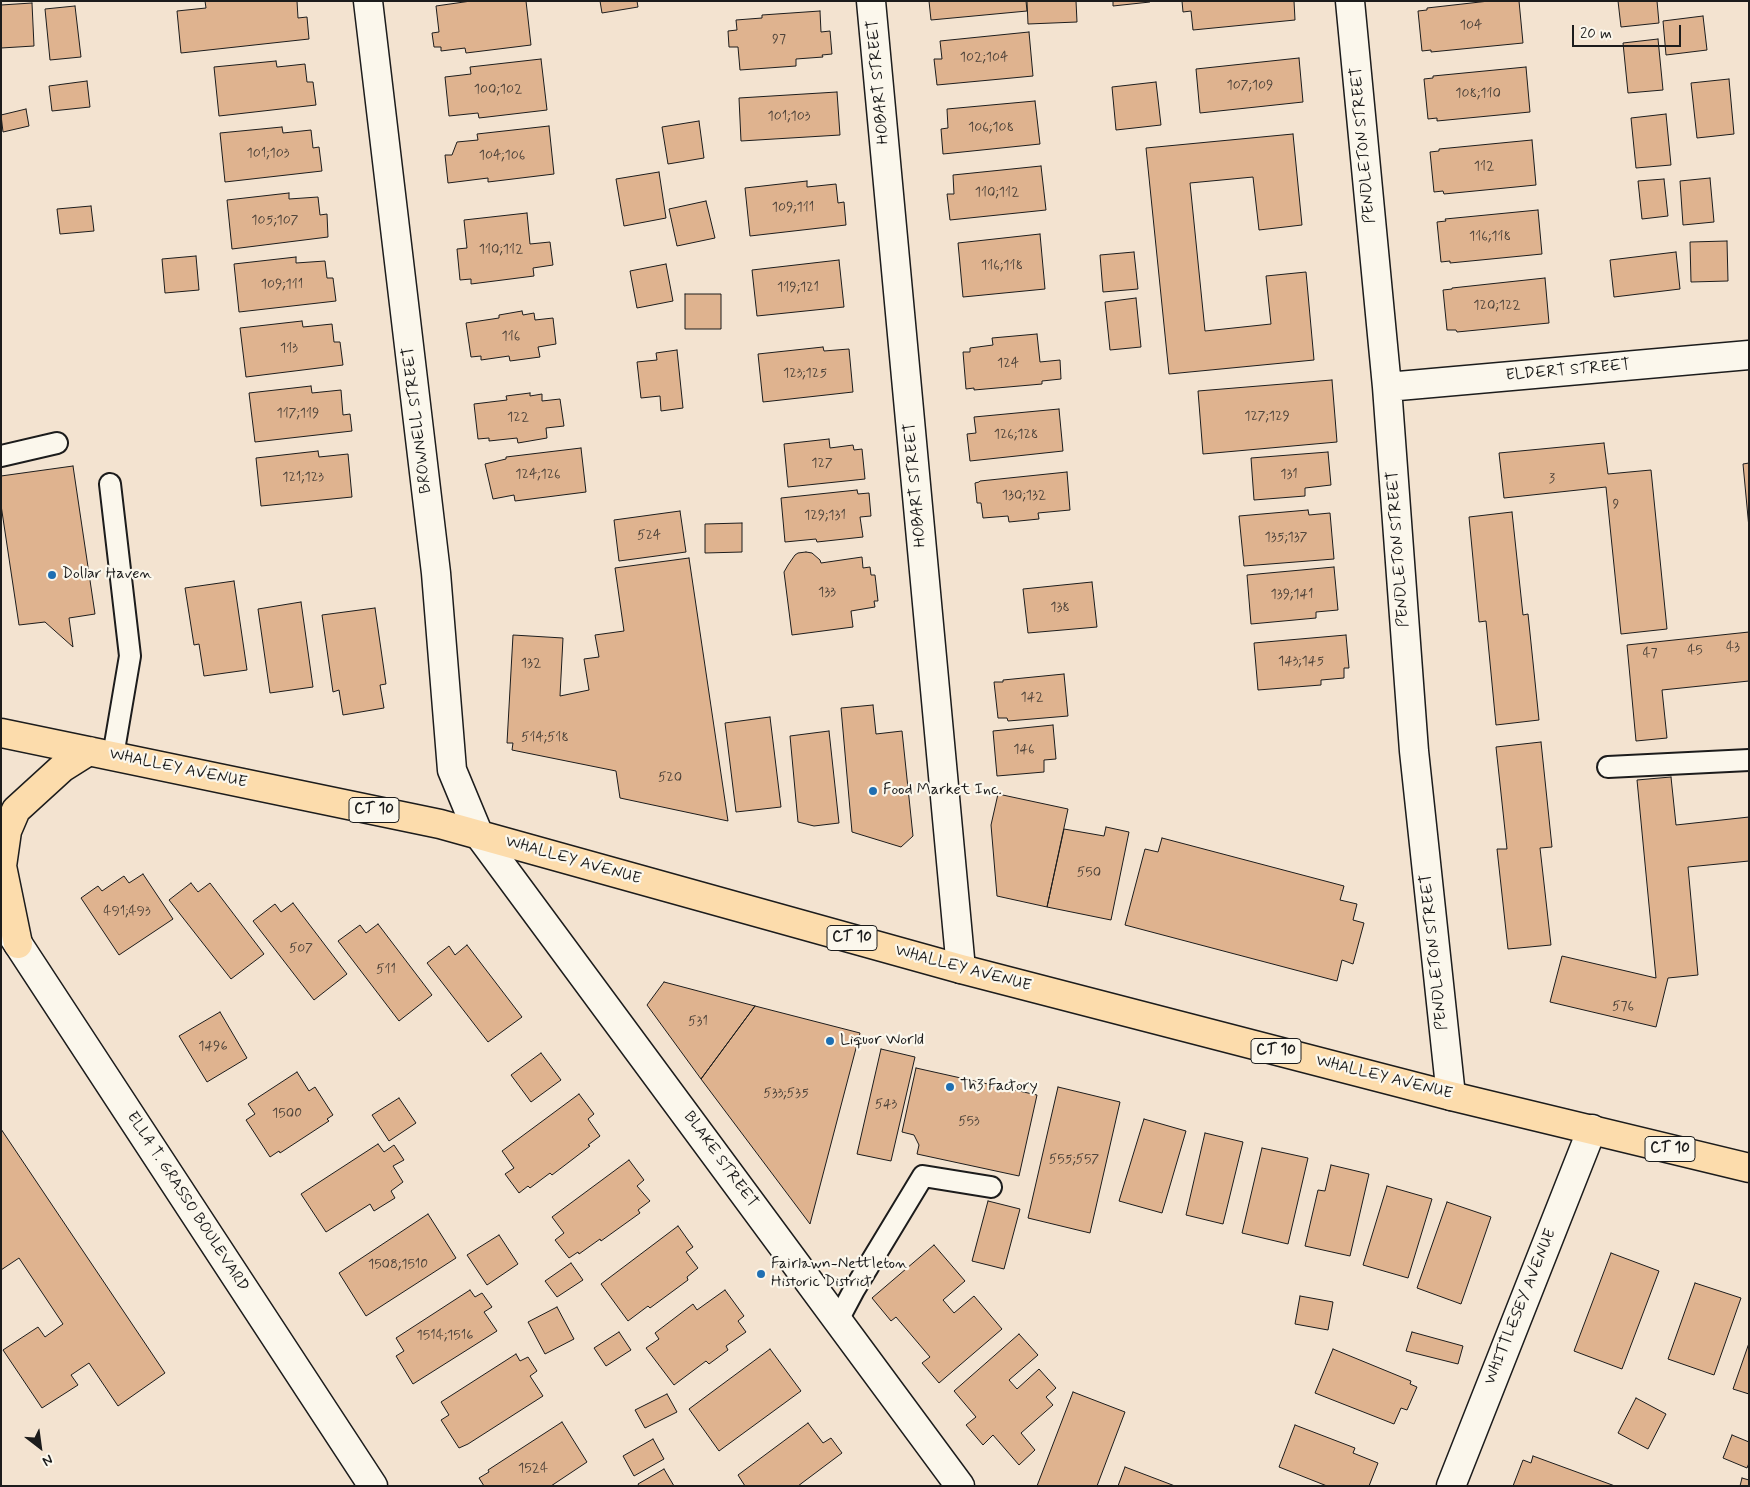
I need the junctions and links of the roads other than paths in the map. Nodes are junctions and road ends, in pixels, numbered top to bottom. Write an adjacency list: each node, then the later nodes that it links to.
1 (368, 1): 13 (street, BROWNELL STREET)
2 (871, 1): 16 (street, HOBART STREET)
3 (1350, 1): 5 (street, PENDLETON STREET)
4 (1749, 355): 5 (street, ELDERT STREET)
5 (1386, 387): 17 (street, PENDLETON STREET)
6 (58, 443): 7 (lane)
7 (1, 456)
8 (110, 484): 10 (lane)
9 (1, 732): 10 (main road, WHALLEY AVENUE / CT 10)
10 (101, 753): 13 (main road, WHALLEY AVENUE / CT 10); 15 (main road)
11 (1749, 760): 12 (lane)
12 (1608, 767)
13 (479, 835): 16 (main road, WHALLEY AVENUE / CT 10); 21 (street, BLAKE STREET)
14 (1, 919): 15 (street, ELLA T. GRASSO BOULEVARD)
15 (18, 944): 22 (street, ELLA T. GRASSO BOULEVARD)
16 (961, 969): 17 (main road, WHALLEY AVENUE / CT 10)
17 (1451, 1096): 18 (main road, WHALLEY AVENUE / CT 10)
18 (1592, 1129): 19 (main road, WHALLEY AVENUE / CT 10); 24 (street, WHITTLESEY AVENUE)
19 (1749, 1168)
20 (991, 1188): 21 (lane)
21 (838, 1320): 23 (street, BLAKE STREET)
22 (374, 1486)
23 (960, 1486)
24 (1451, 1486)

